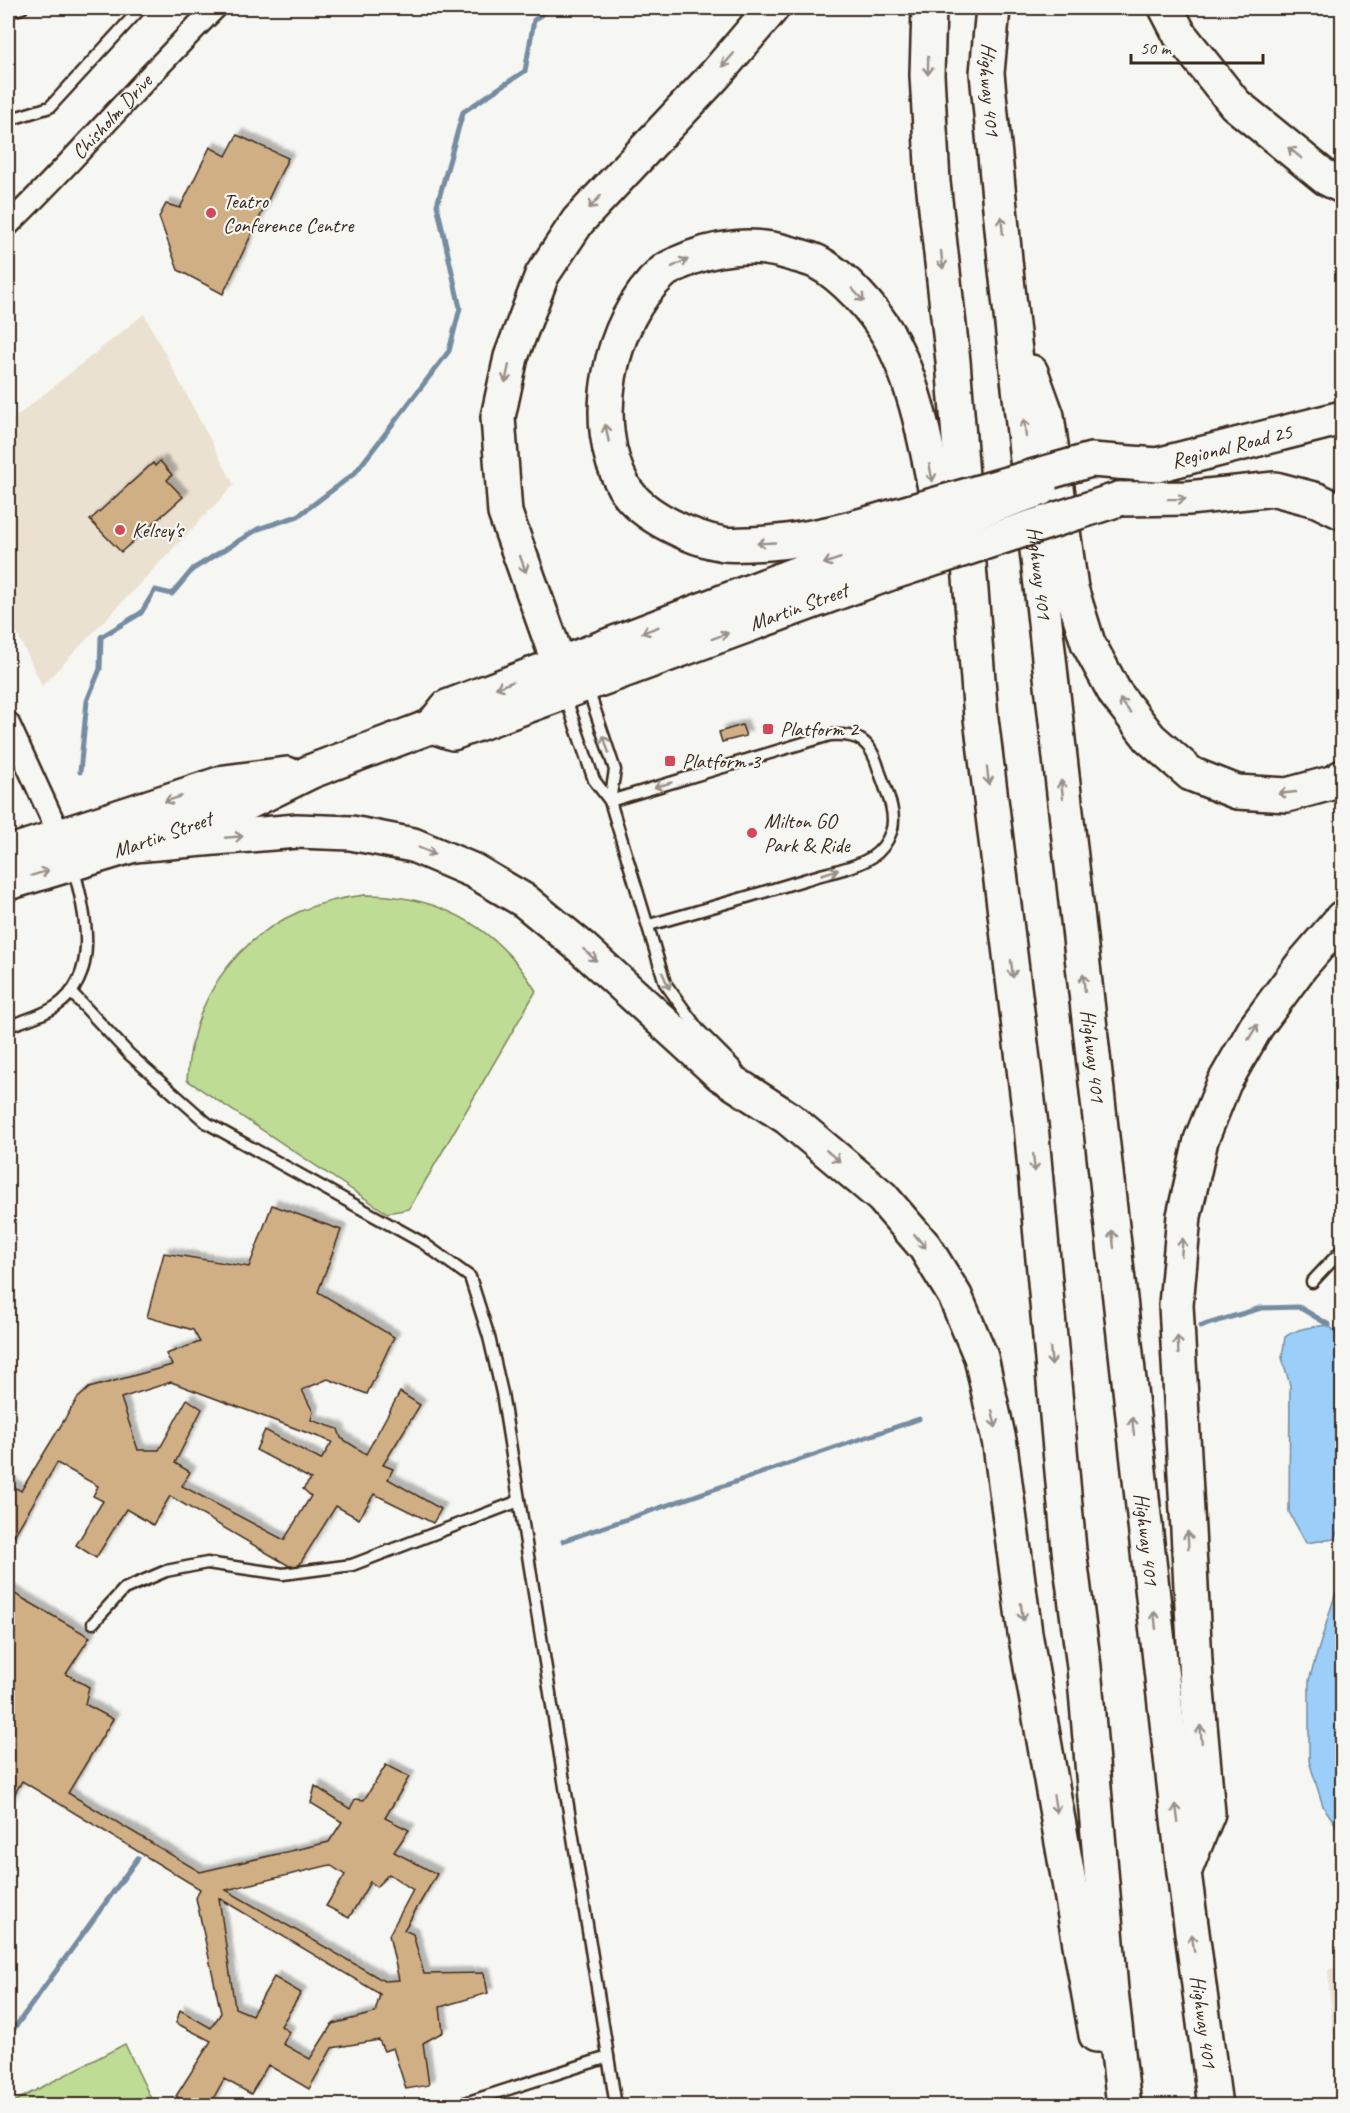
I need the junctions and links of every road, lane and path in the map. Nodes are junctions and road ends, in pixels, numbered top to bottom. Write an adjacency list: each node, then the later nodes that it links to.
1 (22, 8): 8 (lane)
2 (141, 8): 9 (lane)
3 (215, 8): 11 (street, Chisholm Drive)
4 (772, 8): 18 (main road, one-way to 18)
5 (929, 8): 19 (main road, one-way to 19)
6 (993, 8): 12 (main road, Highway 401, one-way to 6)
7 (1166, 8): 10 (main road, one-way to 7)
8 (8, 12)
9 (8, 120)
10 (1342, 186)
11 (8, 225)
12 (1014, 325): 22 (main road, one-way to 12); 37 (main road, Highway 401, one-way to 12)
13 (1342, 418): 14 (main road, Regional Road 25)
14 (1157, 465): 15 (main road, Martin Street); 17 (main road, Regional Road 25, bridge)
15 (1119, 499): 16 (main road, one-way to 16); 17 (main road, Martin Street, bridge)
16 (1342, 512)
17 (888, 545): 18 (main road, Martin Street); 19 (main road, one-way to 19)
18 (572, 675): 21 (main road, Martin Street); 23 (lane); 23 (lane, one-way to 18)
19 (981, 718): 39 (main road, one-way to 39)
20 (8, 723): 25 (street)
21 (312, 771): 24 (main road, Martin Street); 25 (main road, Martin Street, one-way to 25)
22 (1342, 777)
23 (610, 801): 29 (lane); 29 (lane, one-way to 23)
24 (134, 845): 25 (main road, Martin Street); 32 (main road, one-way to 32)
25 (66, 849): 26 (main road, Martin Street); 27 (main road, Martin Street, one-way to 25); 30 (lane)
26 (8, 853)
27 (8, 883)
28 (1342, 918): 37 (main road, one-way to 28)
29 (649, 925): 32 (lane, one-way to 32)
30 (71, 992): 31 (lane); 35 (lane)
31 (8, 1026)
32 (788, 1118): 39 (main road, one-way to 39)
33 (1342, 1250): 34 (lane)
34 (1312, 1282)
35 (519, 1502): 36 (lane); 38 (lane)
36 (93, 1623)
37 (1184, 1872): 42 (main road, Highway 401, one-way to 37)
38 (608, 2057): 40 (lane); 41 (lane)
39 (1122, 2092)
40 (456, 2106)
41 (616, 2106)
42 (1215, 2106)

